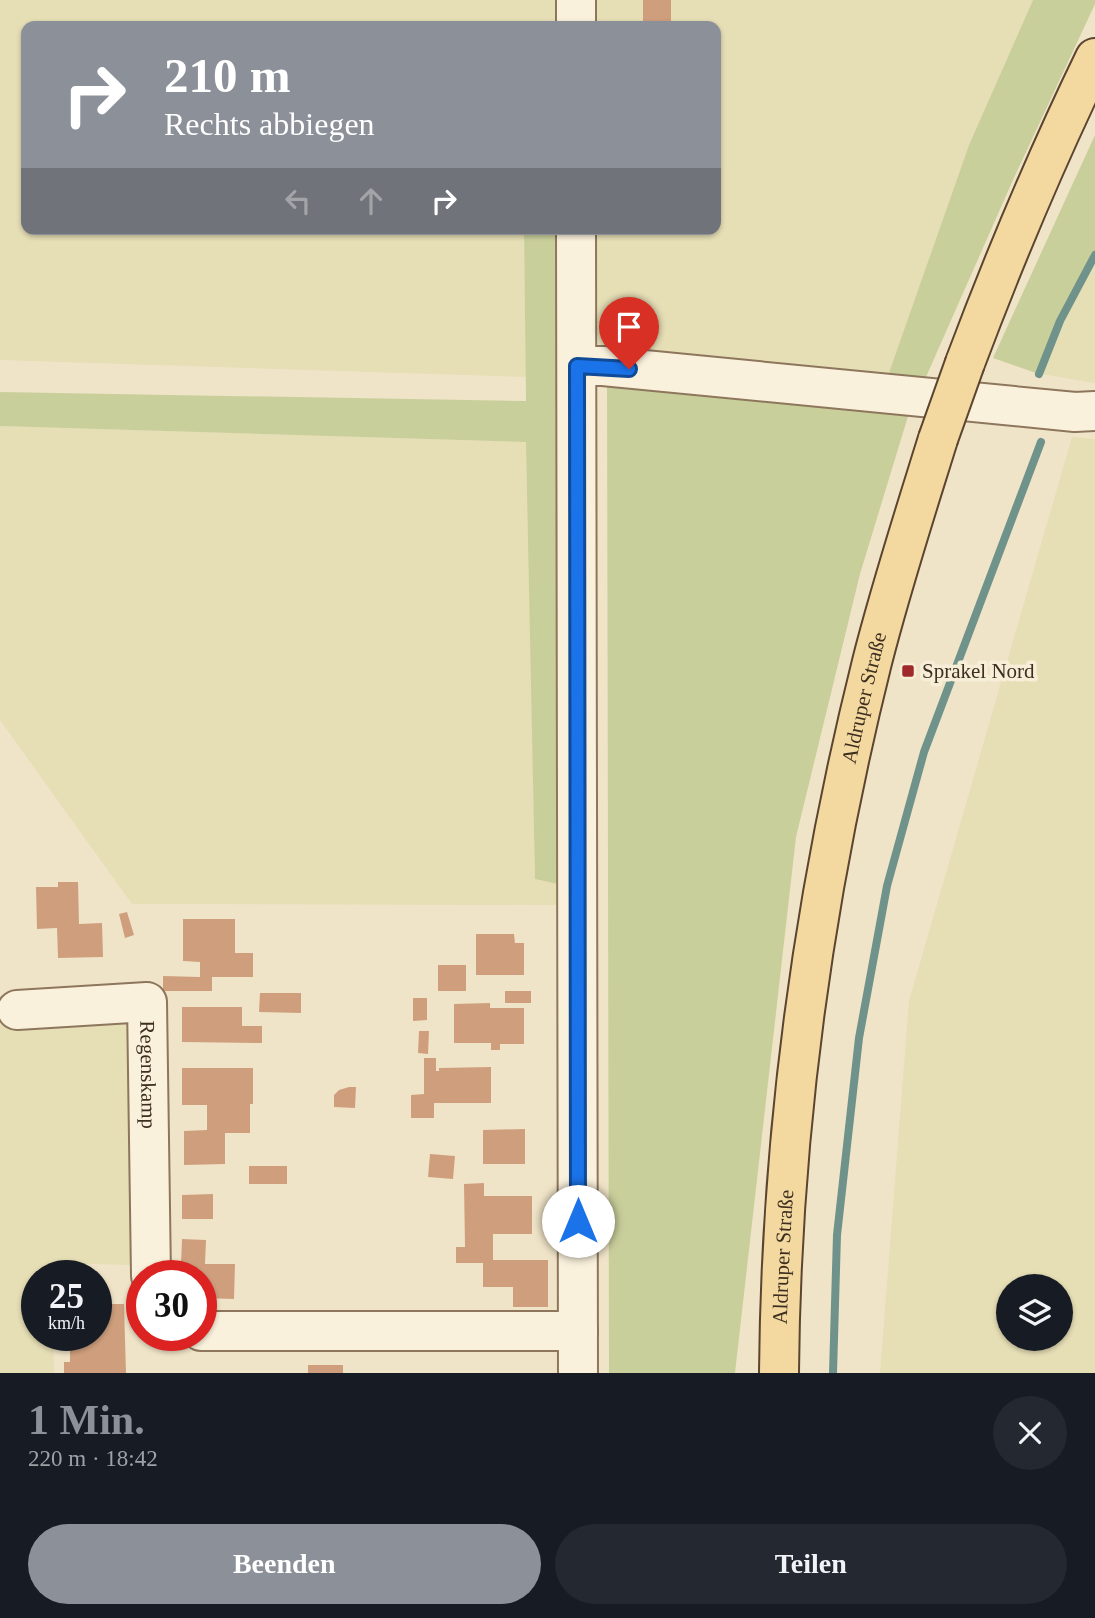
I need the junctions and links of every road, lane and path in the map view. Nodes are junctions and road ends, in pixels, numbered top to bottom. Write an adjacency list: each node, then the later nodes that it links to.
1 (576, 0): 2 (street)
2 (576, 21)
3 (1095, 58): 12 (main road, Aldruper Straße, bridge)
4 (576, 235): 5 (street)
5 (577, 366): 6 (street); 10 (street)
6 (1095, 411)
7 (17, 1010): 8 (street, Regenskamp)
8 (150, 1260)
9 (217, 1331): 10 (street)
10 (578, 1331): 11 (street)
11 (578, 1373)
12 (779, 1373)

